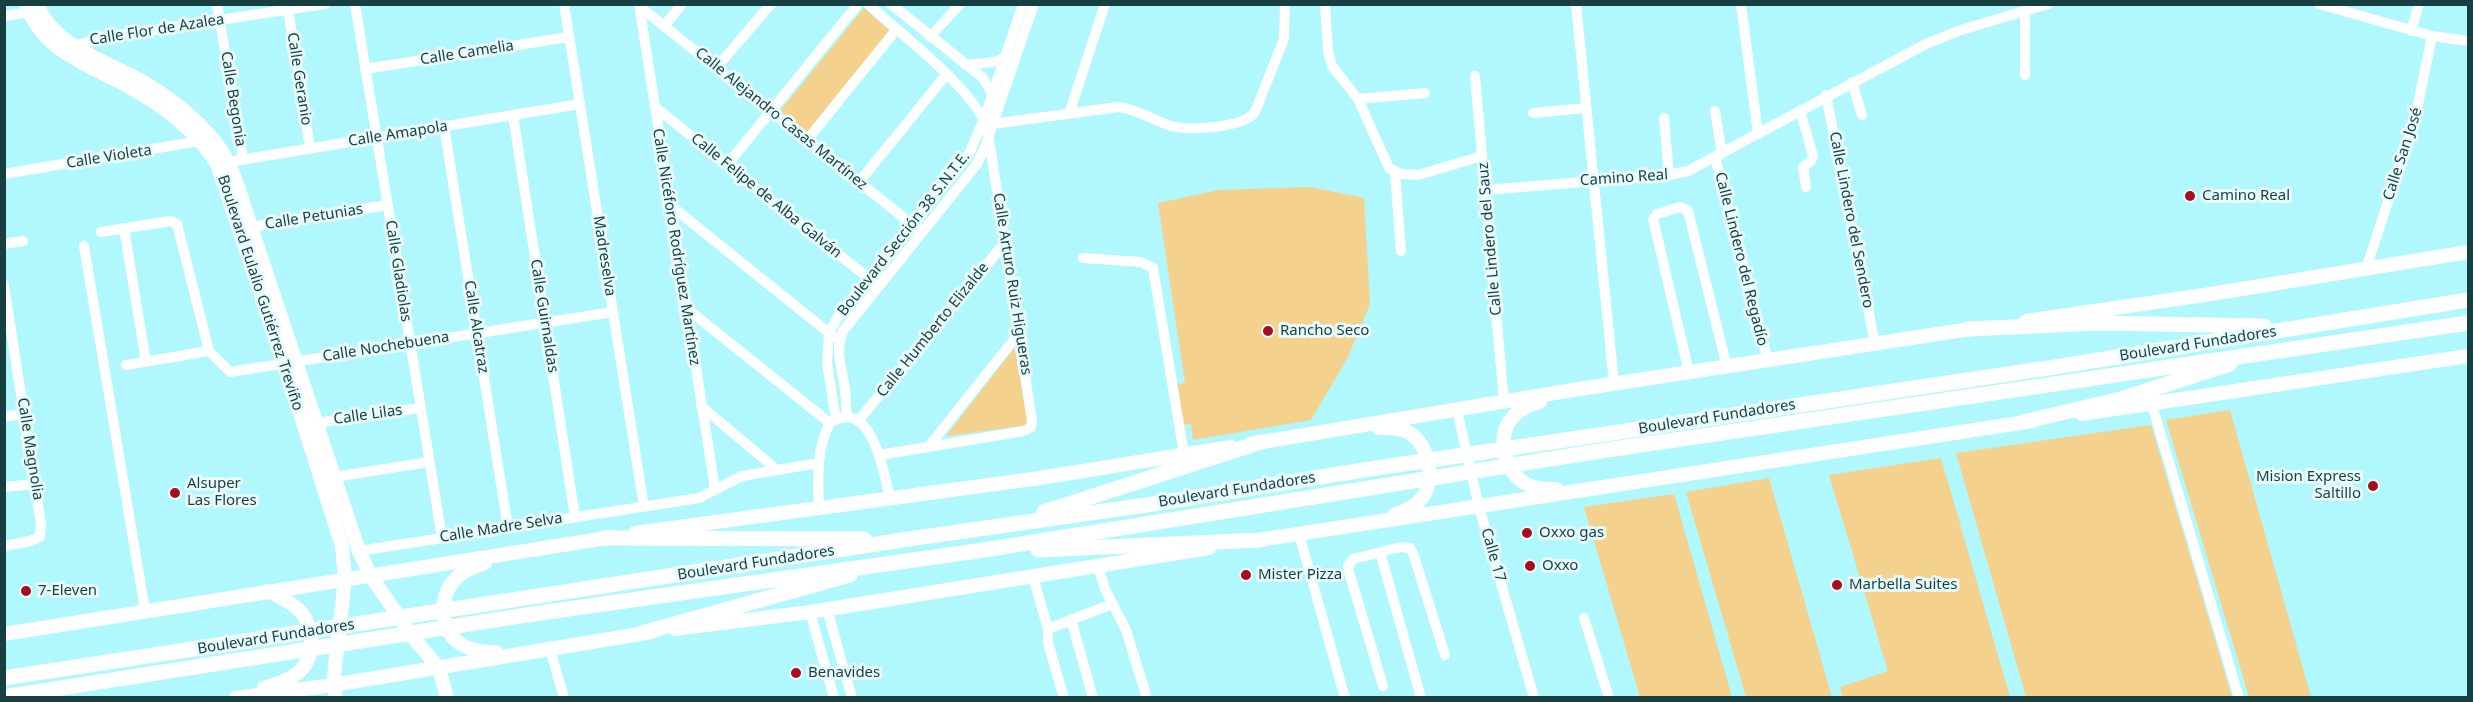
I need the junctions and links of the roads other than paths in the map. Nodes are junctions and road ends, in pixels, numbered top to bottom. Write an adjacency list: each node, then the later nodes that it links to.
1 (217, 4): 25 (street, Calle Begonia)
2 (325, 4): 22 (street, Calle Flor de Azalea)
3 (355, 4): 37 (street, Calle Gladiolas)
4 (564, 4): 30 (street, Madreselva)
5 (682, 4): 26 (street)
6 (771, 4): 36 (street)
7 (858, 4): 50 (street)
8 (868, 4): 27 (street)
9 (891, 4): 31 (street)
10 (960, 4): 31 (street)
11 (1105, 4): 54 (street)
12 (1285, 4): 54 (street)
13 (1325, 4): 45 (street)
14 (1576, 4): 48 (street)
15 (1741, 4): 60 (street)
16 (2048, 4): 23 (street, Camino Real)
17 (2319, 4): 28 (street)
18 (2419, 4): 28 (street)
19 (639, 5): 26 (street, Calle Alejandro Casas Martínez); 47 (street, Calle Nicéforo Rodríguez Martínez)
20 (1029, 6): 34 (street, Boulevard Sección 38 S.N.T.E.); 52 (street, Boulevard Sección 38 S.N.T.E.)
21 (33, 8): 24 (street); 33 (main road, Boulevard Eulalio Gutiérrez Treviño)
22 (288, 10): 25 (street, Calle Flor de Azalea); 64 (street, Calle Geranio)
23 (2025, 10): 39 (street); 41 (street, Camino Real)
24 (4, 16)
25 (220, 21): 33 (street, Calle Flor de Azalea); 67 (street, Calle Begonia)
26 (664, 26): 36 (street, Calle Alejandro Casas Martínez)
27 (896, 30): 38 (street); 63 (street)
28 (2411, 31): 29 (street)
29 (2432, 36): 32 (street); 90 (street, Calle San José)
30 (569, 37): 37 (street, Calle Camelia); 46 (street, Madreselva)
31 (930, 37): 35 (street)
32 (2469, 41)
33 (68, 49): 62 (main road, Boulevard Eulalio Gutiérrez Treviño)
34 (1006, 57): 35 (street); 42 (street, Boulevard Sección 38 S.N.T.E.)
35 (965, 65): 42 (street)
36 (716, 68): 50 (street, Calle Alejandro Casas Martínez)
37 (365, 69): 61 (street, Calle Gladiolas)
38 (946, 75): 59 (street); 74 (street)
39 (2025, 75)
40 (1475, 76): 65 (street, Calle Lindero del Sauz)
41 (1852, 82): 44 (street, Camino Real); 56 (street)
42 (993, 93): 52 (street); 59 (street, Boulevard Sección 38 S.N.T.E.)
43 (1425, 93): 45 (street)
44 (1826, 95): 49 (street, Camino Real); 107 (street, Calle Lindero del Sendero)
45 (1358, 99): 70 (street)
46 (580, 104): 55 (street, Calle Amapola); 97 (street, Madreselva)
47 (655, 106): 69 (street, Calle Felipe de Alba Galván); 78 (street, Calle Nicéforo Rodríguez Martínez)
48 (1586, 108): 53 (street); 73 (street)
49 (1800, 110): 60 (street, Camino Real); 75 (street)
50 (771, 111): 63 (street, Calle Alejandro Casas Martínez); 69 (street)
51 (1715, 111): 66 (street, Calle Lindero del Regadío)
52 (998, 112): 59 (street, Boulevard Sección 38 S.N.T.E.)
53 (1533, 113)
54 (1069, 114): 59 (street)
55 (513, 115): 58 (street, Calle Amapola); 98 (street, Calle Guirnaldas)
56 (1862, 116)
57 (1664, 117): 72 (street)
58 (444, 126): 61 (street, Calle Amapola); 104 (street, Calle Alcatraz)
59 (989, 126): 81 (street, Boulevard Sección 38 S.N.T.E.); 84 (street, Calle Arturo Ruiz Higueras)
60 (1758, 134): 66 (street, Camino Real)
61 (376, 137): 64 (street, Calle Amapola); 77 (street, Calle Gladiolas)
62 (206, 140): 68 (main road, Boulevard Eulalio Gutiérrez Treviño); 71 (street, Calle Violeta)
63 (807, 140): 74 (street, Calle Alejandro Casas Martínez)
64 (310, 148): 67 (street, Calle Amapola)
65 (1482, 156): 70 (street); 76 (street, Calle Lindero del Sauz)
66 (1719, 156): 72 (street, Camino Real); 115 (street, Calle Lindero del Regadío)
67 (243, 158): 68 (street, Calle Amapola)
68 (222, 163): 80 (main road, Boulevard Eulalio Gutiérrez Treviño)
69 (727, 165): 91 (street, Calle Felipe de Alba Galván)
70 (1395, 172): 87 (street)
71 (4, 174)
72 (1669, 176): 73 (street, Camino Real)
73 (1594, 180): 76 (street, Camino Real); 119 (street)
74 (859, 182): 81 (street, Calle Alejandro Casas Martínez)
75 (1806, 187)
76 (1485, 190): 121 (street, Calle Lindero del Sauz)
77 (387, 205): 80 (street, Calle Petunias); 106 (street, Calle Gladiolas)
78 (670, 205): 96 (street, Calle Nicéforo Rodríguez Martínez); 103 (street)
79 (124, 228): 82 (street); 108 (street); 113 (street)
80 (246, 228): 114 (main road, Boulevard Eulalio Gutiérrez Treviño)
81 (918, 229): 91 (street, Boulevard Sección 38 S.N.T.E.); 93 (street, Boulevard Sección 38 S.N.T.E.)
82 (101, 232)
83 (23, 241): 85 (street)
84 (1006, 241): 102 (street, Calle Arturo Ruiz Higueras); 129 (street, Calle Humberto Elizalde)
85 (4, 244)
86 (84, 246): 172 (street)
87 (1401, 251)
88 (2469, 252): 90 (main road)
89 (1083, 258): 136 (street)
90 (2366, 269): 101 (main road)
91 (868, 278): 93 (street, Calle Felipe de Alba Galván); 103 (street, Boulevard Sección 38 S.N.T.E.)
92 (4, 285): 95 (street, Calle Magnolia)
93 (878, 286): 105 (street, Boulevard Sección 38 S.N.T.E.)
94 (2469, 300): 100 (highway, Boulevard Fundadores)
95 (6, 302): 111 (street, Calle Magnolia)
96 (685, 307): 123 (street, Calle Nicéforo Rodríguez Martínez); 130 (street)
97 (613, 312): 98 (street, Calle Nochebuena); 147 (street, Madreselva)
98 (545, 323): 104 (street, Calle Nochebuena); 150 (street, Calle Guirnaldas)
99 (2469, 323): 109 (highway, Boulevard Fundadores)
100 (2297, 327): 101 (highway); 152 (highway, Boulevard Fundadores)
101 (1968, 329): 107 (main road)
102 (1020, 332): 135 (street); 135 (street, Calle Arturo Ruiz Higueras)
103 (829, 333): 105 (street); 130 (street, Boulevard Sección 38 S.N.T.E.)
104 (477, 334): 106 (street, Calle Nochebuena); 153 (street, Calle Alcatraz)
105 (839, 341): 128 (street)
106 (410, 344): 114 (street, Calle Nochebuena); 124 (street, Calle Gladiolas)
107 (1875, 344): 115 (main road)
108 (208, 351): 113 (street); 114 (street, Calle Nochebuena)
109 (2255, 354): 131 (highway); 160 (highway, Boulevard Fundadores)
110 (2469, 356): 122 (main road)
111 (16, 360): 112 (street); 126 (street, Calle Magnolia)
112 (4, 361)
113 (146, 362): 116 (street)
114 (290, 362): 132 (main road, Boulevard Eulalio Gutiérrez Treviño); 168 (main road, Boulevard Eulalio Gutiérrez Treviño)
115 (1768, 362): 117 (main road)
116 (126, 365)
117 (1727, 367): 118 (main road); 118 (street)
118 (1689, 372): 119 (main road)
119 (1614, 383): 120 (main road)
120 (1573, 390): 121 (main road); 144 (main road)
121 (1504, 402): 125 (main road)
122 (2152, 405): 131 (main road); 200 (street)
123 (701, 406): 140 (street); 145 (street, Calle Nicéforo Rodríguez Martínez)
124 (420, 408): 132 (street, Calle Lilas); 138 (street, Calle Gladiolas)
125 (1457, 410): 133 (main road); 148 (street, Calle 17)
126 (24, 414): 127 (street); 142 (street, Calle Magnolia)
127 (4, 417)
128 (847, 417): 129 (street); 130 (street)
129 (859, 420): 137 (street)
130 (833, 421): 139 (street, Boulevard Sección 38 S.N.T.E.)
131 (2023, 422): 144 (main road)
132 (316, 423): 141 (main road, Boulevard Eulalio Gutiérrez Treviño)
133 (1358, 427): 134 (main road); 151 (main road)
134 (1261, 442): 136 (main road); 152 (highway)
135 (930, 445): 137 (street)
136 (1184, 454): 146 (main road)
137 (880, 455): 146 (street)
138 (429, 462): 141 (street); 155 (street, Calle Gladiolas)
139 (819, 464): 140 (street, Calle Madre Selva); 149 (street, Boulevard Sección 38 S.N.T.E.)
140 (776, 469): 145 (street, Calle Madre Selva)
141 (334, 477): 161 (main road, Boulevard Eulalio Gutiérrez Treviño)
142 (35, 484): 143 (street); 159 (street, Calle Magnolia)
143 (4, 488)
144 (1600, 488): 148 (main road)
145 (715, 489): 147 (street, Calle Madre Selva)
146 (890, 499): 149 (main road)
147 (644, 507): 150 (street, Calle Madre Selva)
148 (1479, 507): 151 (main road); 198 (street, Calle 17)
149 (819, 508): 156 (main road)
150 (575, 517): 153 (street, Calle Madre Selva)
151 (1364, 525): 154 (main road)
152 (1003, 526): 157 (highway, Boulevard Fundadores)
153 (508, 528): 155 (street, Calle Madre Selva)
154 (1293, 535): 158 (main road); 196 (street)
155 (442, 538): 161 (street, Calle Madre Selva)
156 (604, 538): 157 (highway); 163 (main road)
157 (909, 539): 183 (highway, Boulevard Fundadores)
158 (1265, 539): 160 (highway); 165 (main road)
159 (4, 546)
160 (984, 550): 164 (highway, Boulevard Fundadores)
161 (359, 552): 166 (main road, Boulevard Eulalio Gutiérrez Treviño)
162 (1380, 552): 181 (street); 184 (street); 197 (street)
163 (509, 553): 166 (main road); 180 (main road)
164 (885, 563): 177 (highway); 186 (highway, Boulevard Fundadores)
165 (1098, 566): 167 (main road); 170 (street)
166 (370, 575): 168 (main road); 182 (main road, Boulevard Eulalio Gutiérrez Treviño)
167 (1033, 577): 171 (main road); 176 (street)
168 (345, 579): 169 (main road); 185 (main road, Boulevard Eulalio Gutiérrez Treviño)
169 (267, 591): 172 (main road); 187 (main road)
170 (1112, 604): 175 (street); 195 (street)
171 (827, 609): 173 (main road); 192 (street)
172 (145, 610): 178 (main road)
173 (810, 612): 177 (main road); 191 (street)
174 (1584, 618): 199 (street)
175 (1071, 619): 176 (street); 194 (street)
176 (1048, 629): 193 (street)
177 (642, 633): 179 (main road)
178 (4, 634)
179 (550, 649): 180 (main road); 190 (street)
180 (527, 653): 182 (main road)
181 (1445, 655)
182 (439, 668): 185 (main road); 189 (main road)
183 (4, 678)
184 (1383, 686)
185 (335, 691): 188 (main road)
186 (4, 697)
187 (230, 698)
188 (236, 698)
189 (447, 698)
190 (564, 698)
191 (834, 698)
192 (852, 698)
193 (1064, 698)
194 (1093, 698)
195 (1147, 698)
196 (1345, 698)
197 (1420, 698)
198 (1534, 698)
199 (1609, 698)
200 (2239, 698)

